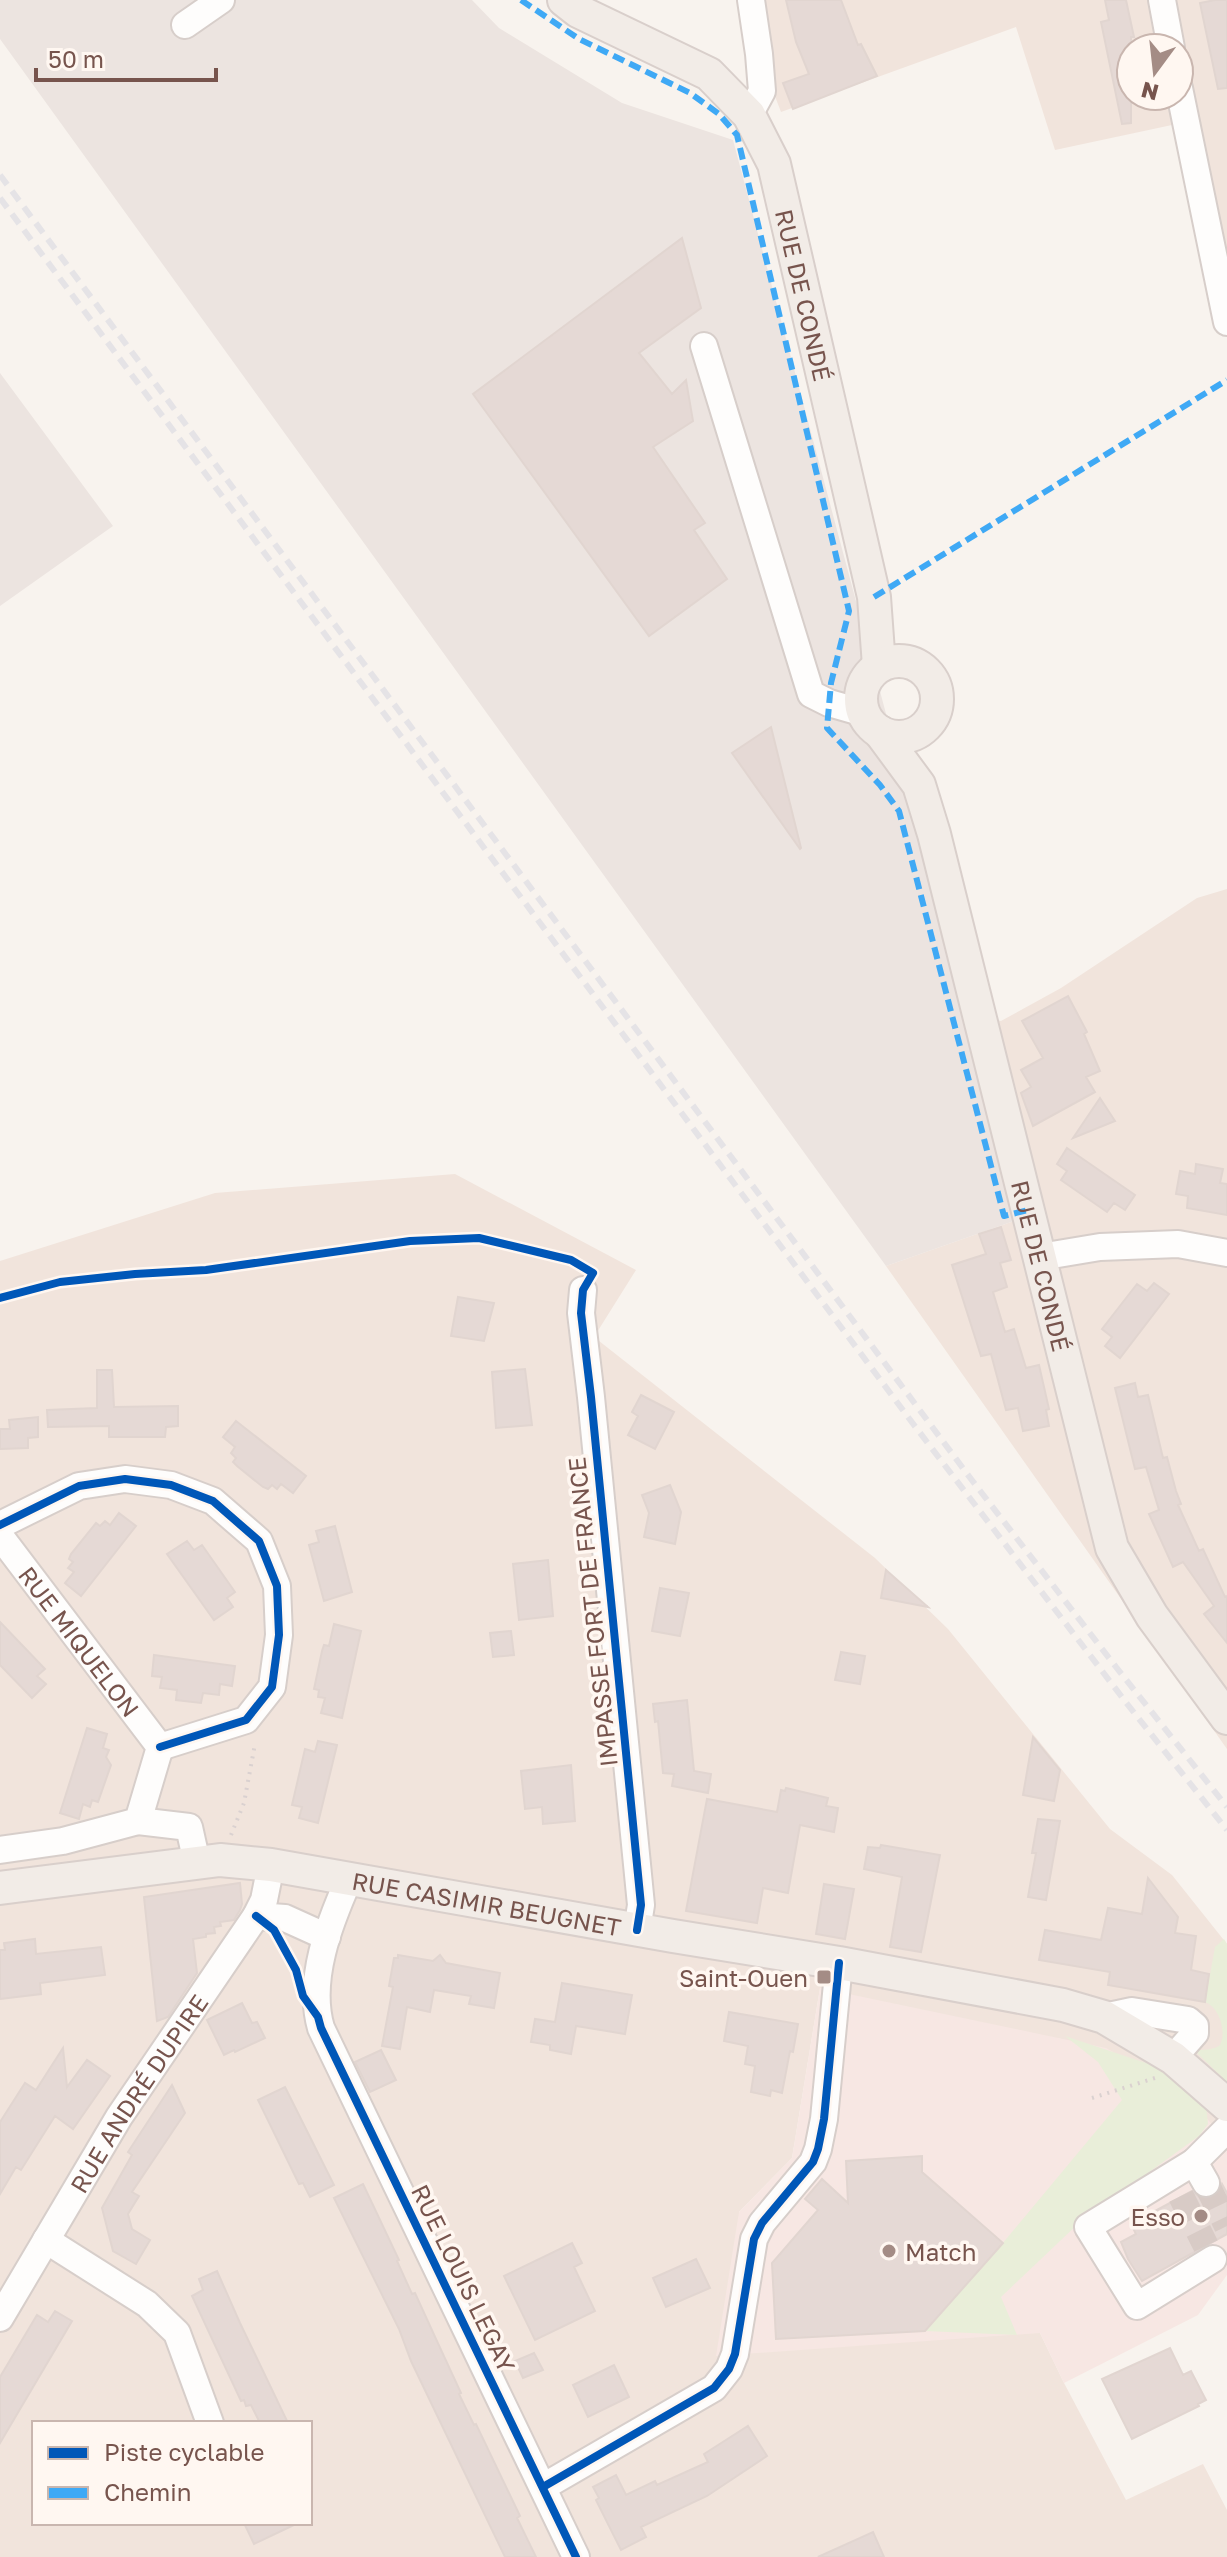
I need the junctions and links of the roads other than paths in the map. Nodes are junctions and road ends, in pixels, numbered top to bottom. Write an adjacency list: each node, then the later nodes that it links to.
1 (221, 0): 5 (street)
2 (564, 0): 8 (main road, RUE DE CONDÉ)
3 (751, 0): 8 (street)
4 (1162, 0): 6 (street)
5 (185, 25)
6 (1168, 32)
7 (1184, 112): 9 (street)
8 (749, 115): 11 (main road, RUE DE CONDÉ)
9 (1227, 322)
10 (704, 346): 12 (street)
11 (892, 664): 12 (main road); 13 (main road)
12 (872, 723): 13 (main road); 14 (main road, RUE DE CONDÉ)
13 (925, 727): 14 (main road, RUE DE CONDÉ)
14 (919, 785): 16 (main road, RUE DE CONDÉ)
15 (1227, 1253): 16 (street)
16 (1040, 1257): 20 (main road, RUE DE CONDÉ)
17 (583, 1290): 29 (street, IMPASSE FORT DE FRANCE)
18 (0, 1525): 21 (street)
19 (0, 1536): 21 (street, RUE MIQUELON)
20 (1224, 1706)
21 (160, 1747): 22 (street)
22 (138, 1821): 23 (street); 24 (street)
23 (0, 1850)
24 (208, 1861): 25 (main road, RUE CASIMIR BEUGNET); 27 (main road, RUE CASIMIR BEUGNET)
25 (271, 1865): 26 (main road, RUE CASIMIR BEUGNET); 28 (street, RUE ANDRÉ DUPIRE)
26 (349, 1879): 29 (main road, RUE CASIMIR BEUGNET); 30 (street)
27 (0, 1888)
28 (256, 1916): 30 (street); 34 (street, RUE ANDRÉ DUPIRE)
29 (637, 1930): 31 (main road, RUE CASIMIR BEUGNET)
30 (327, 1937): 38 (street, RUE LOUIS LEGAY)
31 (839, 1963): 32 (main road, RUE CASIMIR BEUGNET); 38 (street)
32 (1227, 2105)
33 (1227, 2129): 35 (street)
34 (46, 2240): 36 (street, RUE ANDRÉ DUPIRE); 37 (street)
35 (1215, 2252)
36 (0, 2318)
37 (209, 2421)
38 (543, 2487): 39 (street, RUE LOUIS LEGAY)
39 (576, 2557)

